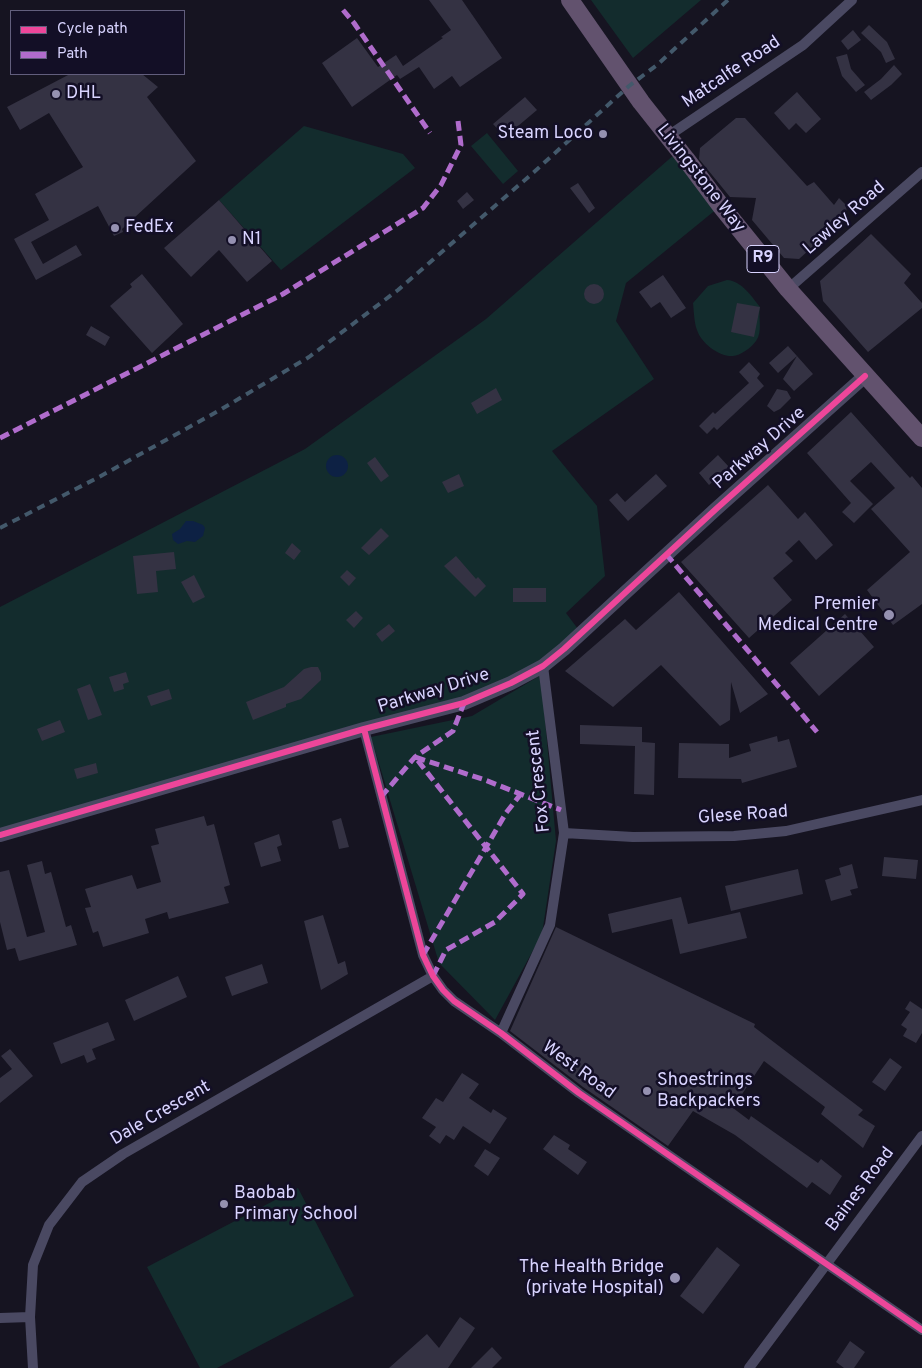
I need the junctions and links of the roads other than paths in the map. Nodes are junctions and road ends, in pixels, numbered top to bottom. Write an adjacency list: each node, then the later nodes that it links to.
1 (570, 0): 3 (highway, Livingstone Way / R9)
2 (852, 0): 3 (street, Matcalfe Road)
3 (668, 136): 5 (highway, Livingstone Way / R9)
4 (922, 172): 5 (street, Lawley Road)
5 (788, 289): 6 (highway, Livingstone Way / R9)
6 (865, 376): 7 (highway, Livingstone Way / R9); 8 (street, Parkway Drive)
7 (922, 438)
8 (543, 666): 9 (street, Parkway Drive); 11 (street, Fox Crescent)
9 (364, 729): 12 (street, Parkway Drive); 13 (street, West Road)
10 (922, 800): 11 (street, Glese Road)
11 (564, 832): 14 (street, Fox Crescent)
12 (0, 835)
13 (433, 976): 14 (street, West Road); 17 (street, Dale Crescent)
14 (501, 1033): 16 (street, West Road)
15 (922, 1136): 16 (street, Baines Road)
16 (826, 1264): 19 (street, West Road); 21 (street)
17 (30, 1317): 18 (street); 20 (street, Dale Crescent)
18 (0, 1318)
19 (922, 1330)
20 (33, 1368)
21 (749, 1368)

